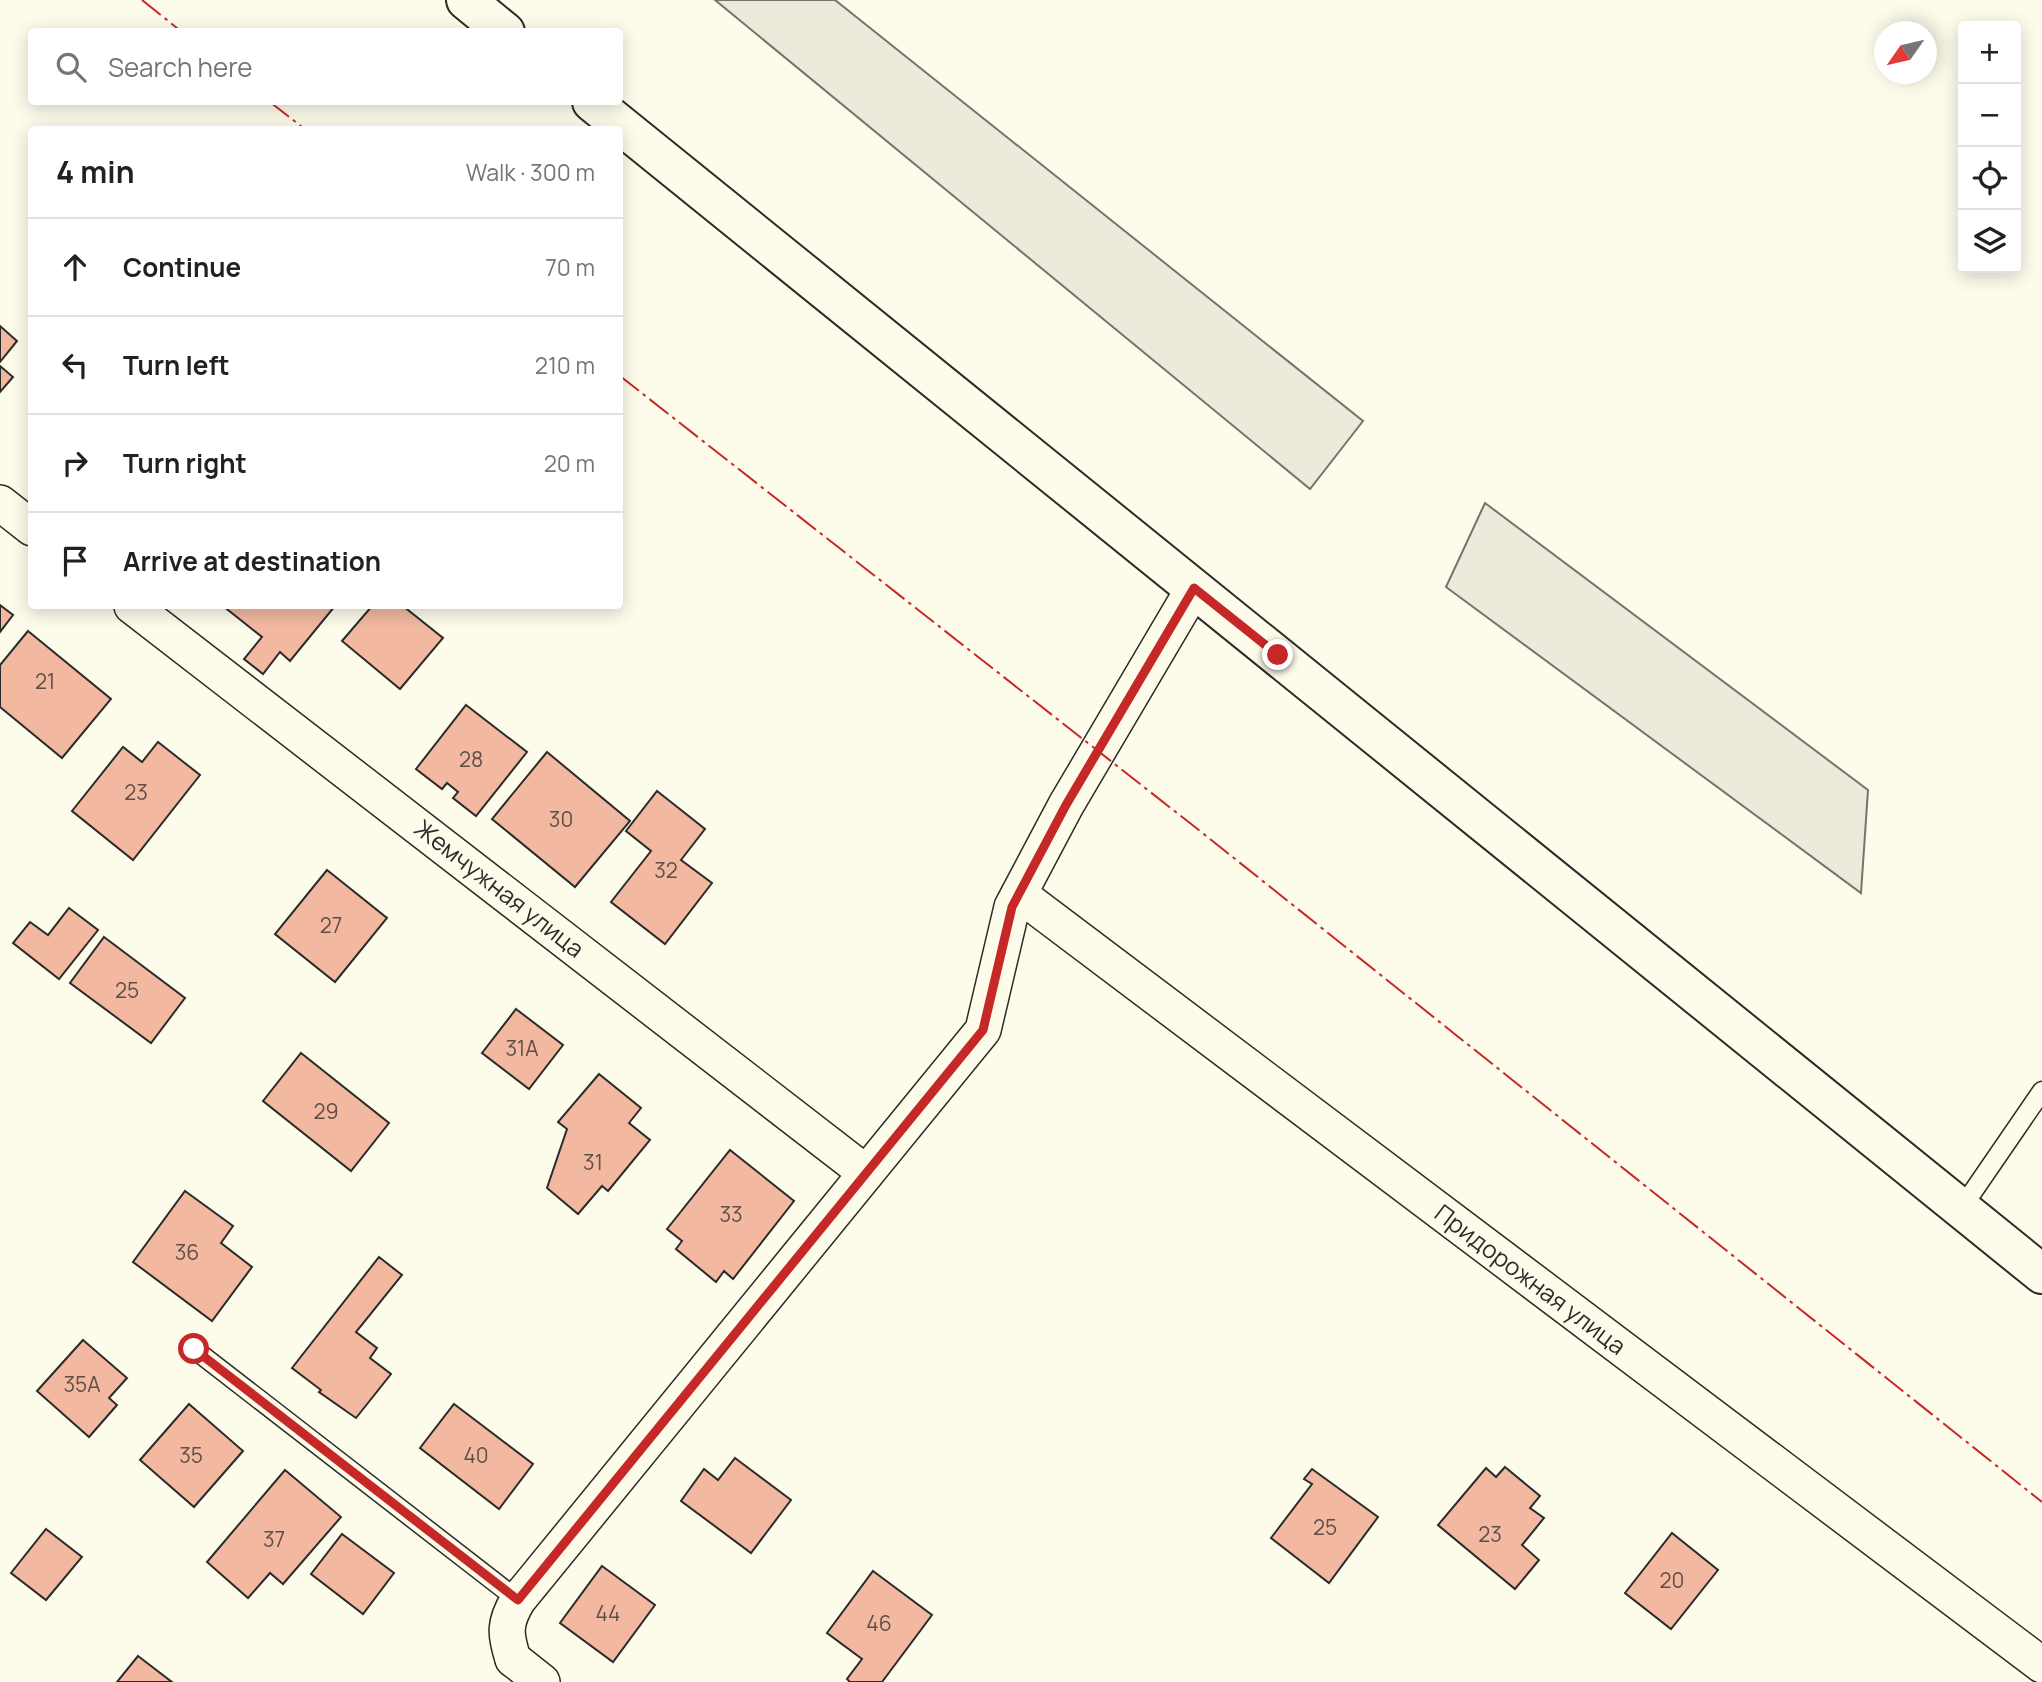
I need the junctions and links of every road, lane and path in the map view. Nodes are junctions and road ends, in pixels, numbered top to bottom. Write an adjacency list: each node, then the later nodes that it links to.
1 (466, 0): 2 (main road)
2 (500, 28)
3 (596, 105): 4 (main road)
4 (622, 126)
5 (623, 127): 8 (main road)
6 (0, 503): 7 (street)
7 (28, 525)
8 (1194, 588): 10 (street); 13 (main road)
9 (136, 609): 12 (street, Жемчужная улица)
10 (1019, 894): 12 (street); 17 (street, Придорожная улица)
11 (2042, 1091): 13 (lane)
12 (866, 1173): 16 (street)
13 (1961, 1209): 14 (main road)
14 (2042, 1274)
15 (194, 1349): 16 (lane)
16 (518, 1600): 18 (street)
17 (2042, 1665)
18 (504, 1671): 19 (street)
19 (542, 1682)

